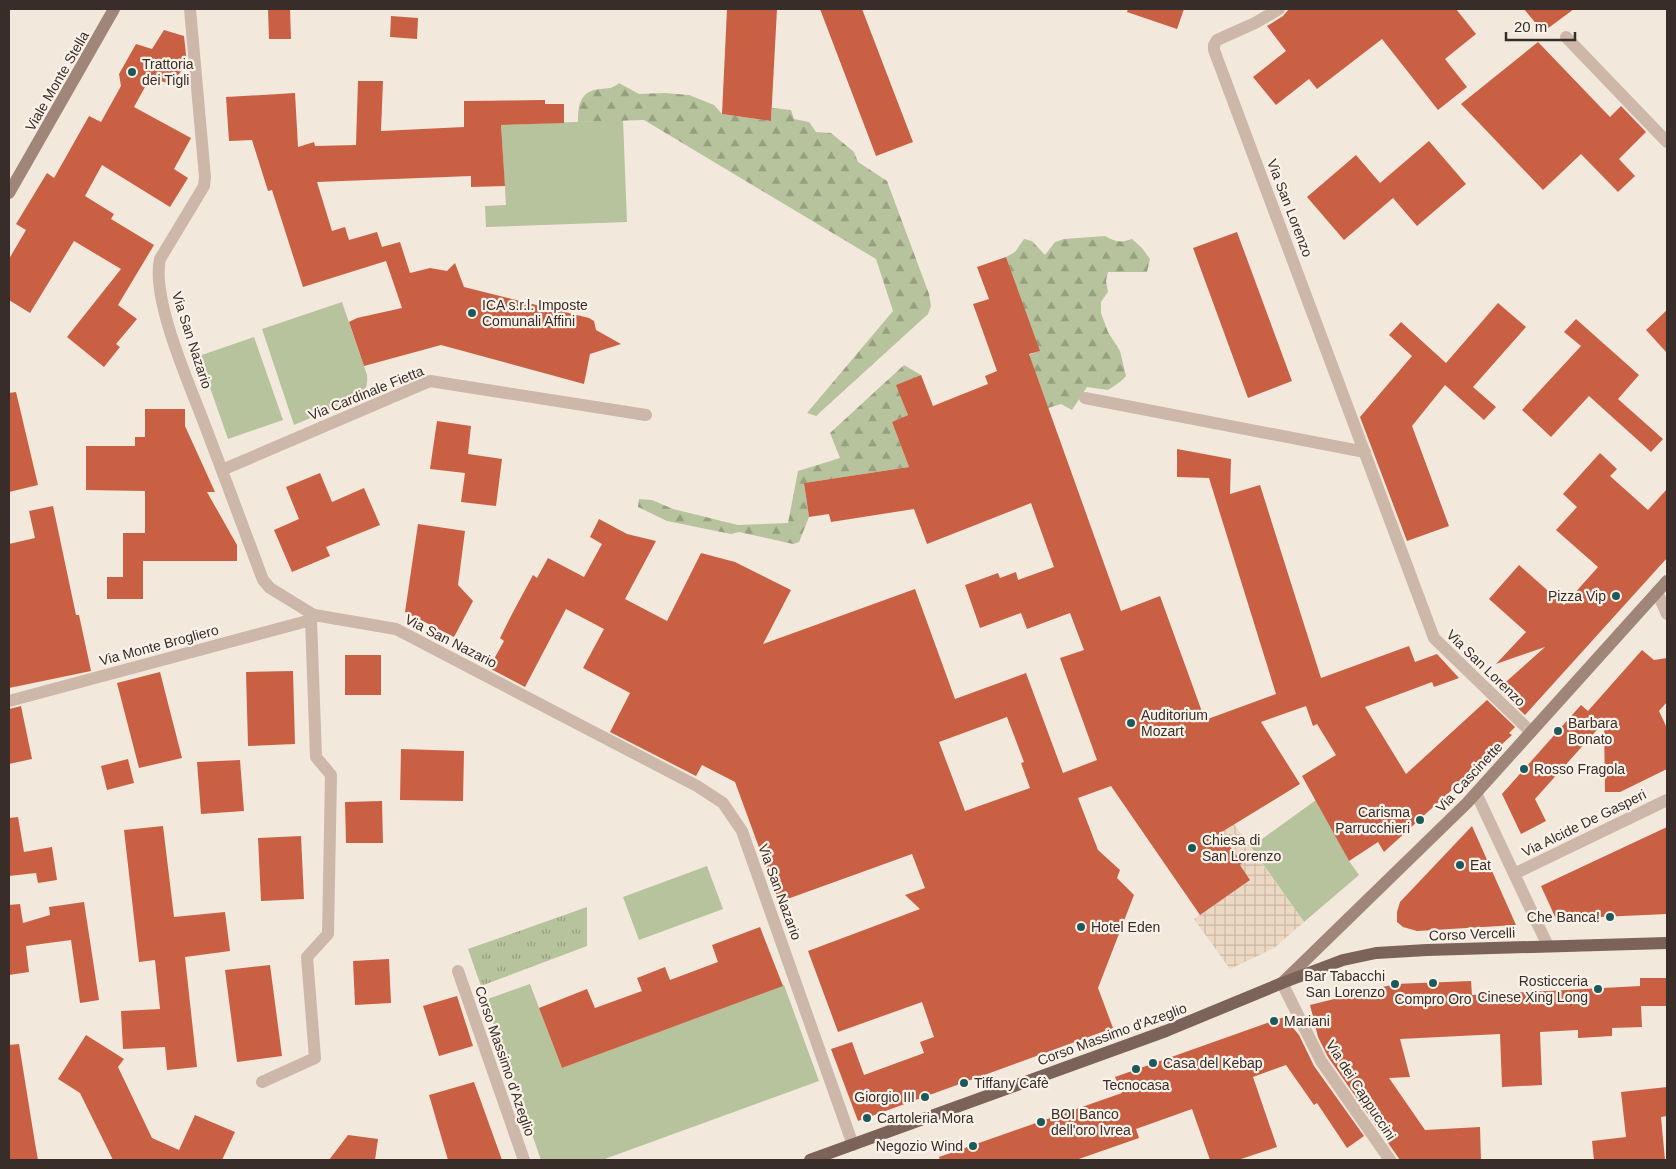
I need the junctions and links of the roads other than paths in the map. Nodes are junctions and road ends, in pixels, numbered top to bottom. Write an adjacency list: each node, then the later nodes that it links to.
1 (114, 9): 6 (main road, Viale Monte Stella)
2 (190, 9): 10 (street, Via San Nazario)
3 (1279, 9): 9 (street, Via San Lorenzo)
4 (1566, 37): 5 (street)
5 (1667, 142)
6 (9, 193)
7 (1084, 398): 9 (street)
8 (646, 415): 10 (street, Via Cardinale Fietta)
9 (1365, 452): 16 (street, Via San Lorenzo)
10 (222, 470): 14 (street, Via San Nazario)
11 (1667, 582): 12 (main road, Via Cascinette)
12 (1657, 592): 13 (street); 16 (main road, Via Cascinette)
13 (1667, 614)
14 (312, 618): 15 (street, Via Monte Brogliero); 24 (street); 25 (street, Via San Nazario)
15 (9, 701)
16 (1530, 732): 17 (main road, Via Cascinette)
17 (1476, 793): 19 (street); 23 (main road, Via Cascinette)
18 (1667, 800): 19 (street, Via Alcide De Gasperi)
19 (1514, 874): 21 (street)
20 (1667, 943): 21 (main road, Corso Vercelli)
21 (1548, 946): 23 (main road, Corso Vercelli)
22 (458, 971): 26 (street, Corso Massimo d'Azeglio)
23 (1282, 983): 25 (main road, Corso Massimo d'Azeglio); 28 (street, Via dei Cappuccini)
24 (262, 1082)
25 (853, 1145): 27 (main road, Corso Massimo d'Azeglio)
26 (524, 1160)
27 (810, 1160)
28 (1390, 1160)

